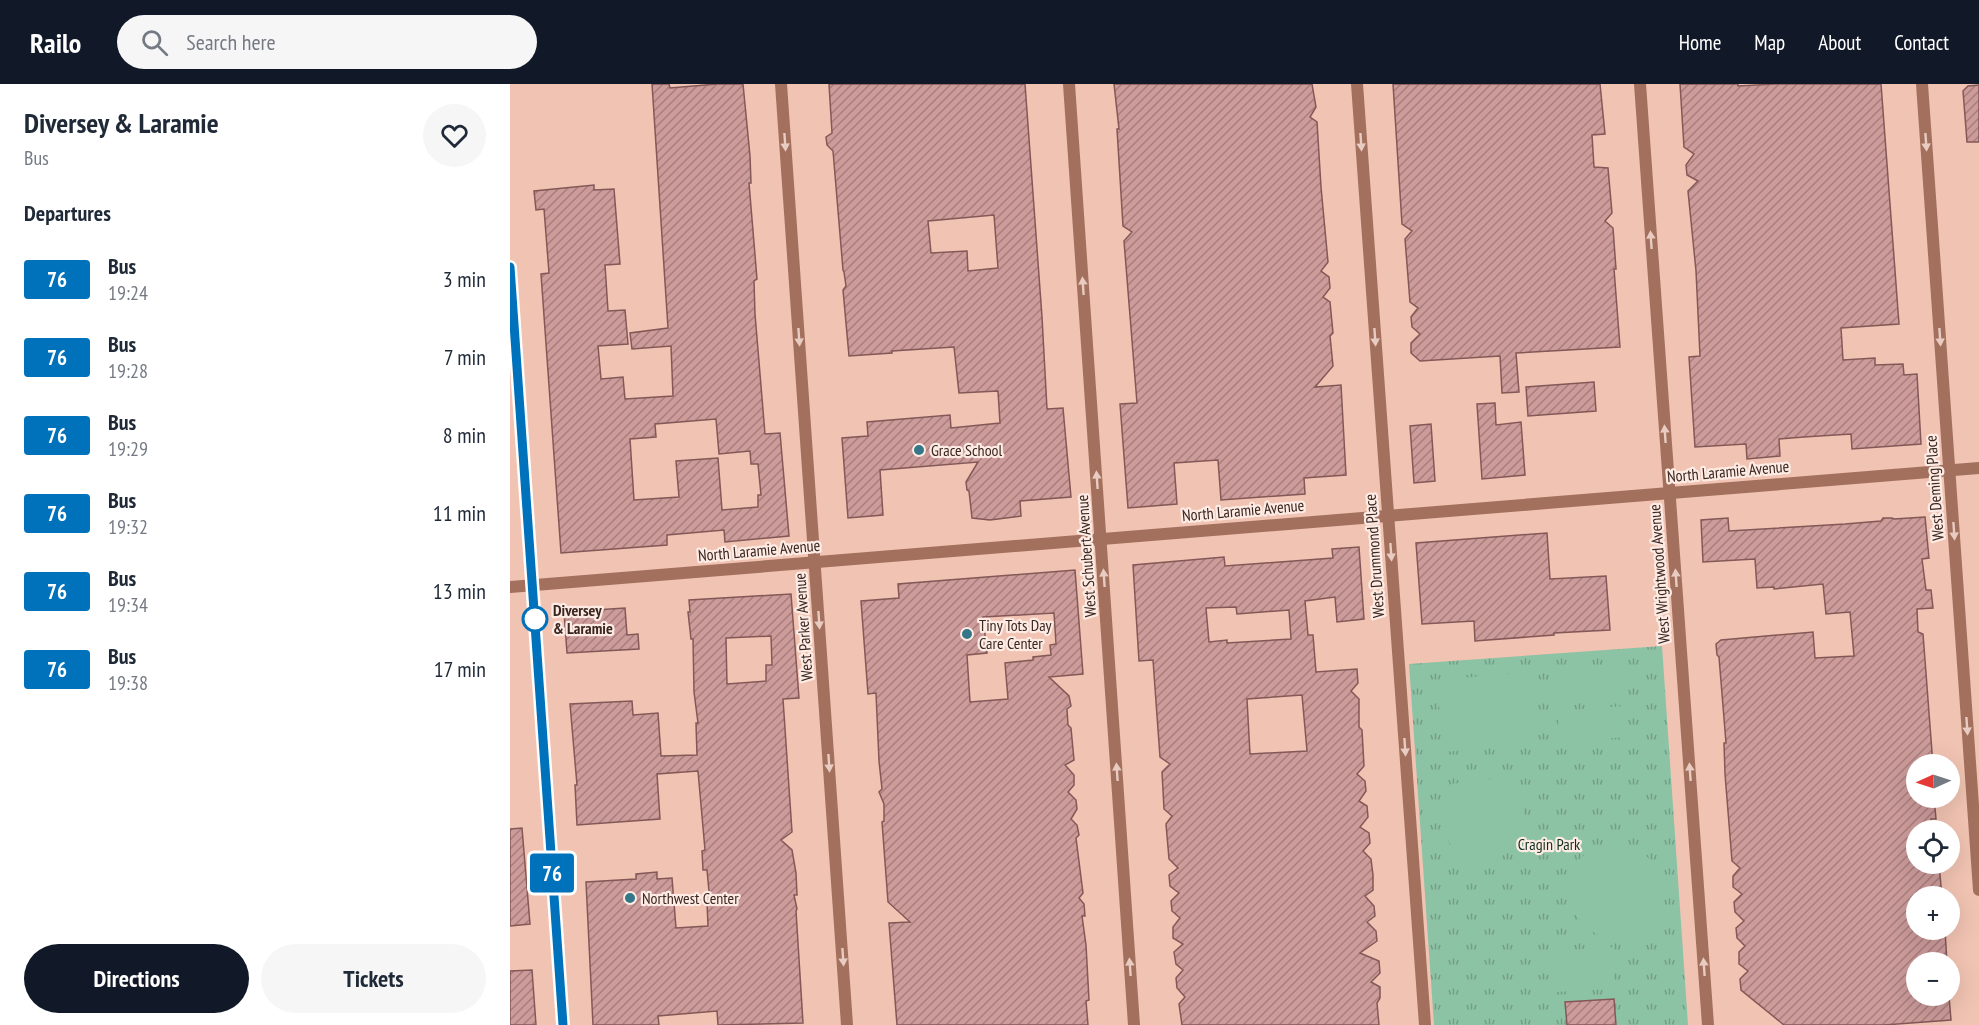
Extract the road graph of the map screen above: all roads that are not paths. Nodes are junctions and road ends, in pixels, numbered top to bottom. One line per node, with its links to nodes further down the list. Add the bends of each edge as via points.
1 (781, 84): 12 (street, West Parker Avenue, one-way to 12)
2 (1069, 84): 11 (street, West Schubert Avenue, one-way to 2)
3 (1357, 84): 10 (street, West Drummond Place, one-way to 10)
4 (1640, 84): 9 (street, West Wrightwood Avenue, one-way to 4)
5 (1922, 84): 8 (street, West Deming Place, one-way to 8)
6 (510, 267): 13 (main road)
7 (1979, 468): 8 (street, North Laramie Avenue)
8 (1949, 470): 9 (street, North Laramie Avenue); 15 (street, West Deming Place, one-way to 15)
9 (1670, 493): 10 (street, North Laramie Avenue); 20 (street, West Wrightwood Avenue, one-way to 9)
10 (1388, 515): 11 (street, North Laramie Avenue); 19 (street, West Drummond Place, one-way to 19)
11 (1101, 538): 12 (street, North Laramie Avenue); 18 (street, West Schubert Avenue, one-way to 11)
12 (815, 562): 13 (street, North Laramie Avenue); 17 (street, West Parker Avenue, one-way to 17)
13 (532, 586): 14 (street, North Laramie Avenue); 16 (main road)
14 (510, 587)
15 (1979, 890)
16 (563, 1025)
17 (847, 1025)
18 (1134, 1025)
19 (1425, 1025)
20 (1708, 1025)

